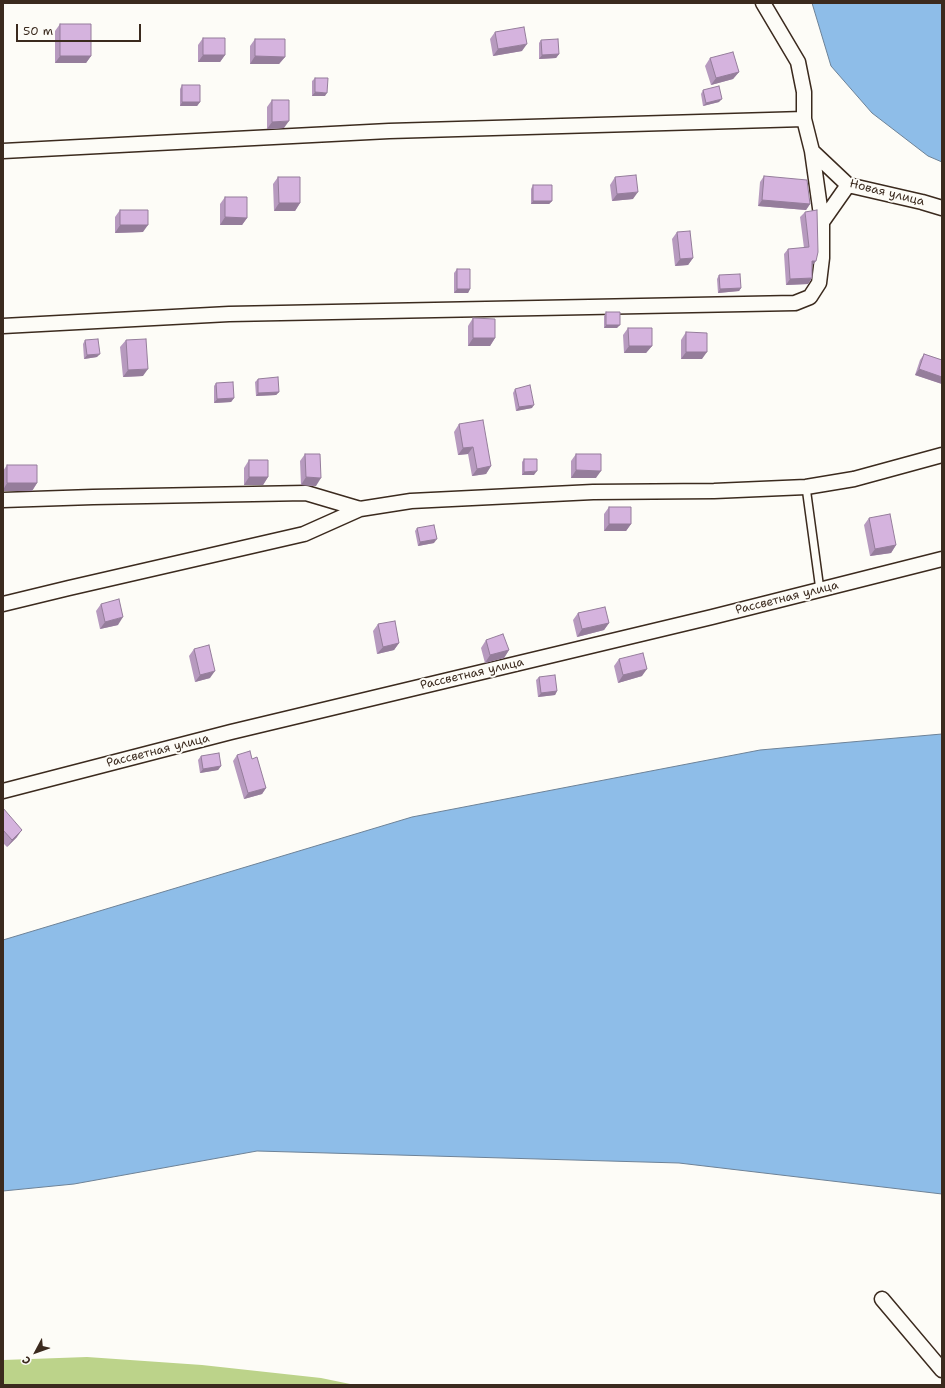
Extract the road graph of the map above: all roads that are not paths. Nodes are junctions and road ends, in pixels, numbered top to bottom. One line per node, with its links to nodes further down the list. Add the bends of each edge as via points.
1 (762, 3): 2 (street, via 798,62 804,92)
2 (804, 119): 3 (street, via 389,131); 4 (street)
3 (3, 150)
4 (812, 151): 5 (street, Новая улица); 7 (street)
5 (848, 185): 6 (street, Новая улица); 7 (street)
6 (942, 208)
7 (822, 222): 8 (street, via 819,283 810,297 795,303 229,314)
8 (3, 326)
9 (942, 455): 10 (street, via 854,478)
10 (806, 487): 12 (street, via 593,492 411,501); 14 (lane)
11 (3, 500): 12 (street, via 306,494)
12 (360, 509): 15 (street, via 304,534)
13 (942, 560): 14 (street, Рассветная улица)
14 (820, 590): 16 (street, Рассветная улица, via 231,732)
15 (3, 604)
16 (3, 791)
17 (882, 1299): 18 (street)
18 (942, 1370)

